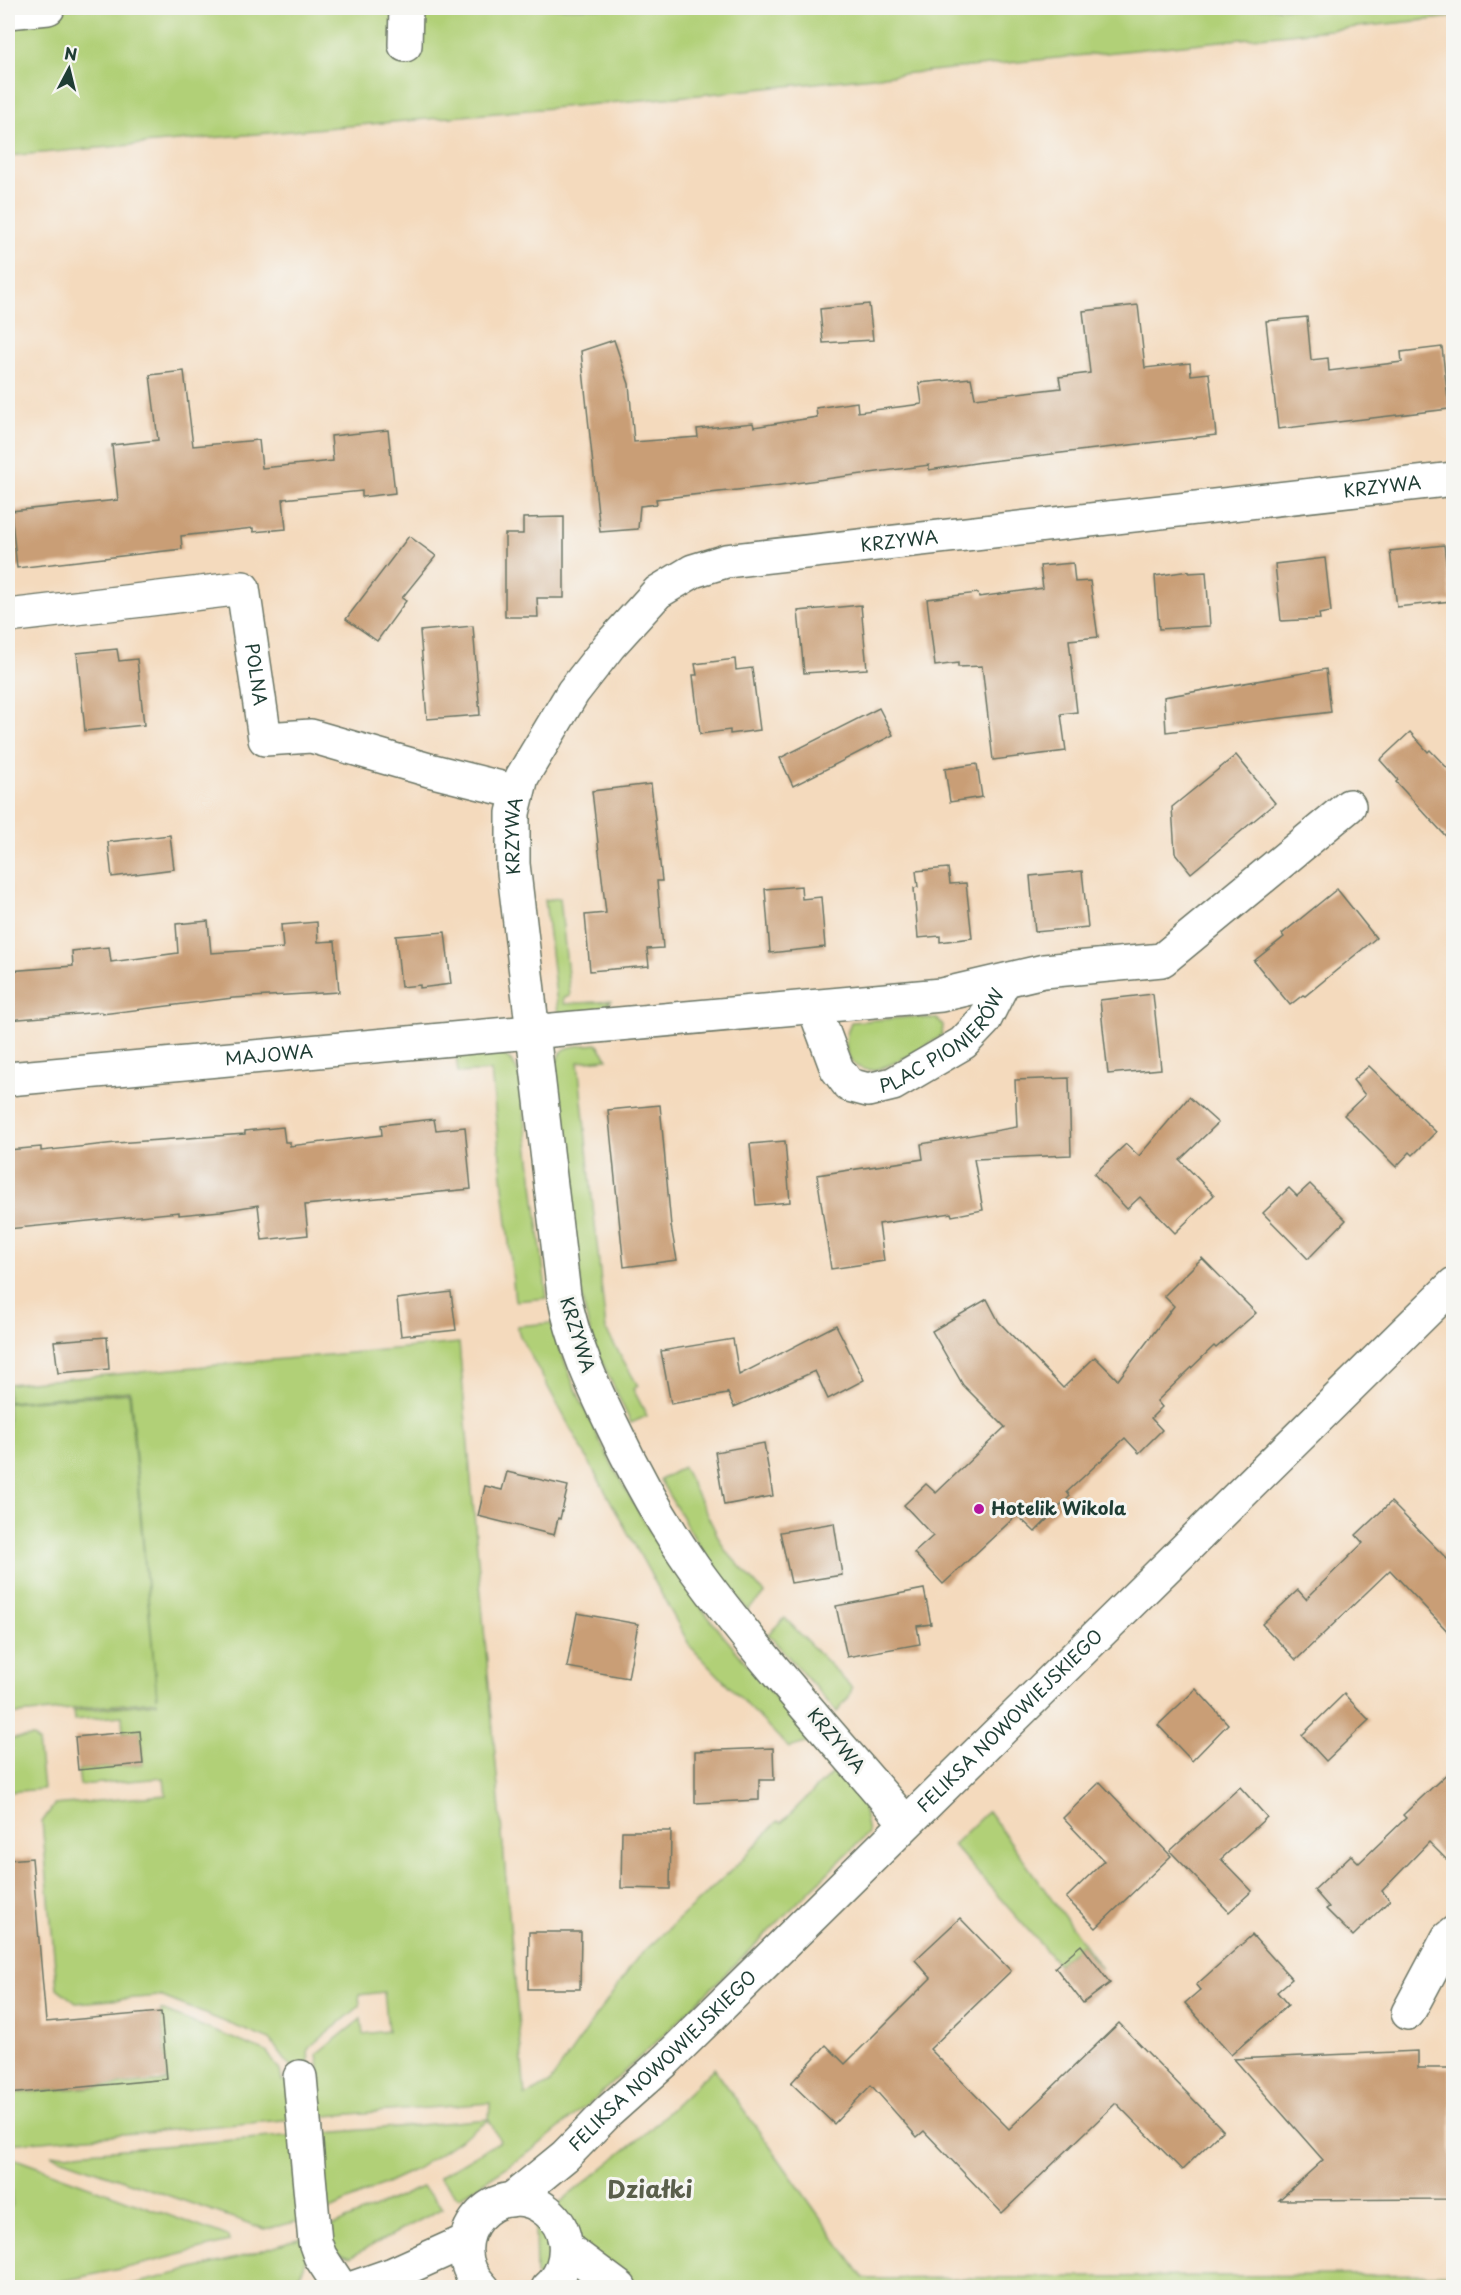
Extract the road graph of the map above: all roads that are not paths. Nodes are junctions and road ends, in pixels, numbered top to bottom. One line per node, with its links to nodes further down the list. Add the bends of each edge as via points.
1 (48, 8): 3 (street)
2 (406, 8): 4 (street)
3 (8, 12)
4 (405, 45)
5 (1454, 479): 7 (street, KRZYWA, via 825,549 708,566 658,592 609,646 544,737)
6 (8, 616): 7 (street, POLNA, via 243,588 265,739 311,736)
7 (517, 792): 11 (street, KRZYWA, via 513,864)
8 (1349, 806): 9 (street, PLAC PIONIERÓW, via 1162,960 1044,971)
9 (1004, 981): 10 (street, PLAC PIONIERÓW, via 941,994); 10 (street, PLAC PIONIERÓW, via 984,1021 963,1043 893,1084 868,1090 849,1085 837,1069)
10 (814, 1007): 11 (street, PLAC PIONIERÓW)
11 (533, 1033): 12 (street, MAJOWA); 14 (street, KRZYWA, via 564,1295 578,1350 595,1391 652,1503 693,1566)
12 (8, 1079)
13 (1454, 1284): 14 (street, FELIKSA NOWOWIEJSKIEGO)
14 (906, 1823): 18 (street, FELIKSA NOWOWIEJSKIEGO)
15 (1454, 1933): 16 (street)
16 (1408, 2013)
17 (300, 2077): 26 (street, via 315,2242)
18 (565, 2156): 19 (street, FELIKSA NOWOWIEJSKIEGO); 20 (street, FELIKSA NOWOWIEJSKIEGO)
19 (511, 2200): 20 (street, via 534,2204); 21 (street, FELIKSA NOWOWIEJSKIEGO, via 487,2208 470,2228)
20 (553, 2216): 22 (street)
21 (466, 2241): 23 (street); 24 (street, via 468,2266)
22 (566, 2248): 25 (street); 28 (street)
23 (393, 2274): 24 (street); 27 (street)
24 (478, 2282)
25 (560, 2287)
26 (341, 2288)
27 (353, 2288)
28 (620, 2288)

